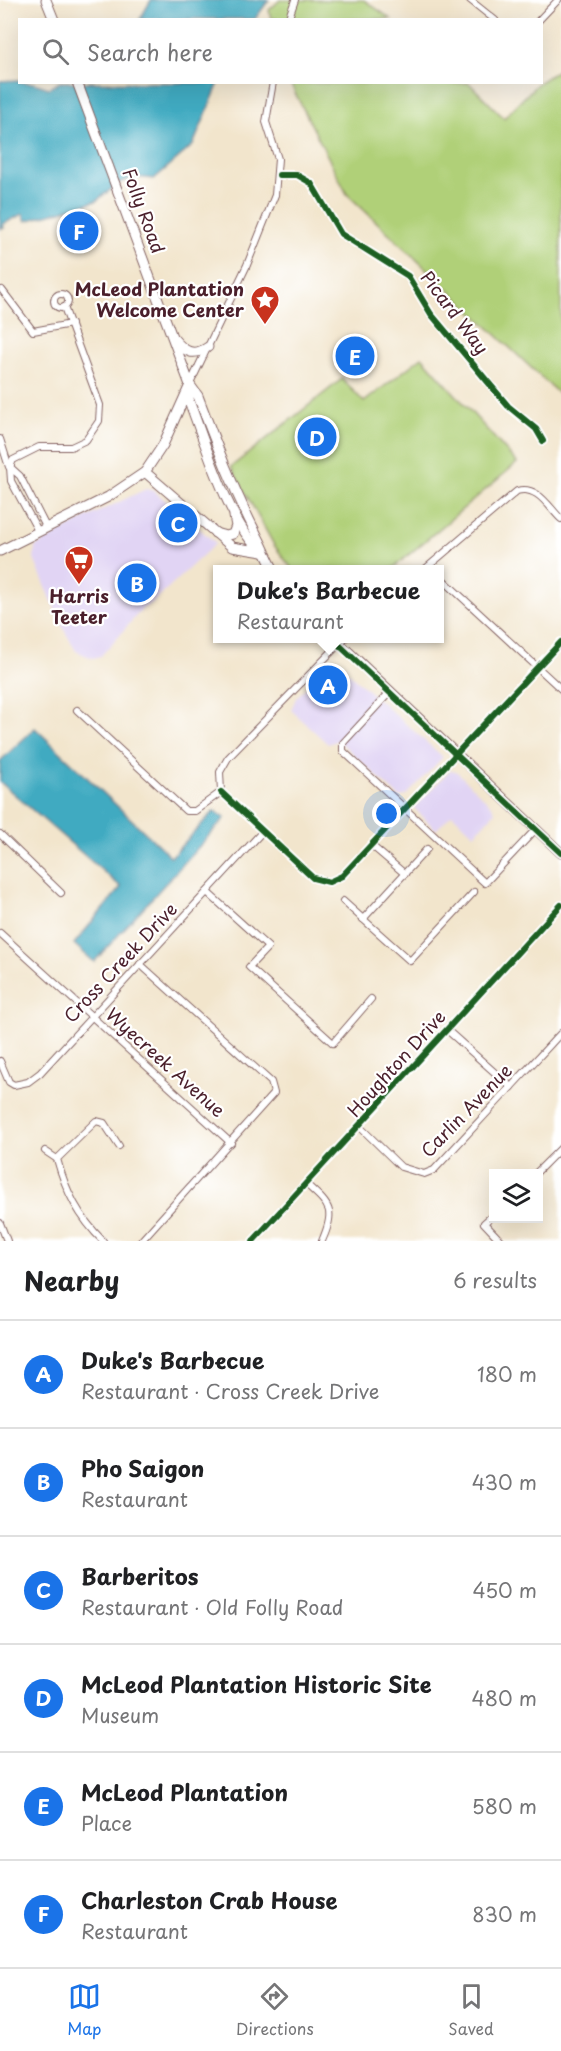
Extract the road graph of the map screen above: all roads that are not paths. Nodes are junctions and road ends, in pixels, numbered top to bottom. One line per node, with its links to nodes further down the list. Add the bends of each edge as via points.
1 (46, 0): 5 (main road)
2 (295, 0): 6 (street)
3 (470, 0): 7 (street)
4 (558, 0): 8 (street)
5 (53, 18)
6 (289, 18)
7 (492, 18)
8 (541, 18)
9 (78, 84): 15 (main road, Folly Road)
10 (273, 84): 11 (street, via 266,122)
11 (279, 175): 16 (street, via 251,255); 19 (street, Picard Way, via 297,175 311,183 341,234 408,276 431,314 508,406 536,429)
12 (1, 288): 14 (street, via 33,331)
13 (64, 307): 14 (street)
14 (70, 324): 21 (street, via 99,400 99,421 78,444 39,447 13,460)
15 (171, 335): 16 (main road, via 187,351 199,352); 17 (main road, Folly Road)
16 (208, 347): 17 (street)
17 (190, 385): 22 (main road, via 163,445); 23 (main road, Folly Road, via 189,401); 28 (main road, Folly Road)
18 (0, 440): 21 (street)
19 (543, 441)
20 (0, 461): 21 (street)
21 (10, 467): 25 (street, via 20,476)
22 (145, 472): 25 (main road, via 108,497); 26 (main road)
23 (230, 505): 26 (main road, via 235,530 226,536); 28 (main road, Folly Road, via 252,544)
24 (561, 519): 30 (street, via 534,491 517,491)
25 (42, 529): 27 (main road)
26 (215, 533): 28 (main road, via 232,548)
27 (0, 551)
28 (263, 552): 29 (main road, Folly Road)
29 (271, 565)
30 (431, 565)
31 (444, 581): 35 (street)
32 (561, 642): 35 (street)
33 (336, 643): 40 (street, via 228,758 220,772)
34 (342, 643): 37 (main road)
35 (537, 667): 36 (street); 39 (street)
36 (561, 689)
37 (390, 692): 39 (main road); 41 (street, via 342,748)
38 (77, 710): 40 (street, via 186,811 195,811)
39 (456, 755): 41 (street); 42 (main road)
40 (221, 792): 43 (street)
41 (406, 809): 42 (street, via 485,883); 46 (street)
42 (536, 829): 48 (main road)
43 (262, 832): 46 (street, via 321,882 342,876); 50 (street, Cross Creek Drive)
44 (0, 834): 52 (street)
45 (561, 839): 48 (street)
46 (371, 845): 49 (street)
47 (427, 849): 49 (street)
48 (557, 850)
49 (405, 874): 55 (street)
50 (207, 892): 57 (street, Cross Creek Drive); 58 (street, via 268,947 249,967 333,1043)
51 (474, 892): 55 (street, via 410,961)
52 (61, 893)
53 (343, 901): 55 (street)
54 (561, 905): 60 (street, Houghton Drive)
55 (363, 919)
56 (0, 933): 59 (street, Wyecreek Avenue)
57 (140, 964): 59 (street, Cross Creek Drive); 65 (street, via 271,1082 273,1095)
58 (371, 999)
59 (92, 1017): 62 (street, Cross Creek Drive, via 28,1082 9,1082); 65 (street, Wyecreek Avenue)
60 (447, 1030): 63 (street); 64 (street, Houghton Drive)
61 (561, 1033): 63 (street, Carlin Avenue)
62 (0, 1061)
63 (511, 1087): 64 (street, Carlin Avenue, via 434,1170 424,1174 401,1167)
64 (360, 1127): 71 (street, Houghton Drive)
65 (231, 1143): 76 (street)
66 (119, 1146): 69 (street, via 104,1123 96,1121)
67 (561, 1148): 70 (street)
68 (45, 1151): 69 (street)
69 (57, 1159): 75 (street, via 74,1205)
70 (539, 1169)
71 (306, 1184): 77 (street, Houghton Drive); 78 (street, via 329,1205 331,1221)
72 (489, 1218): 79 (street, via 484,1223)
73 (0, 1223): 74 (street)
74 (7, 1241)
75 (103, 1241)
76 (141, 1241)
77 (253, 1241)
78 (322, 1241)
79 (501, 1241)

